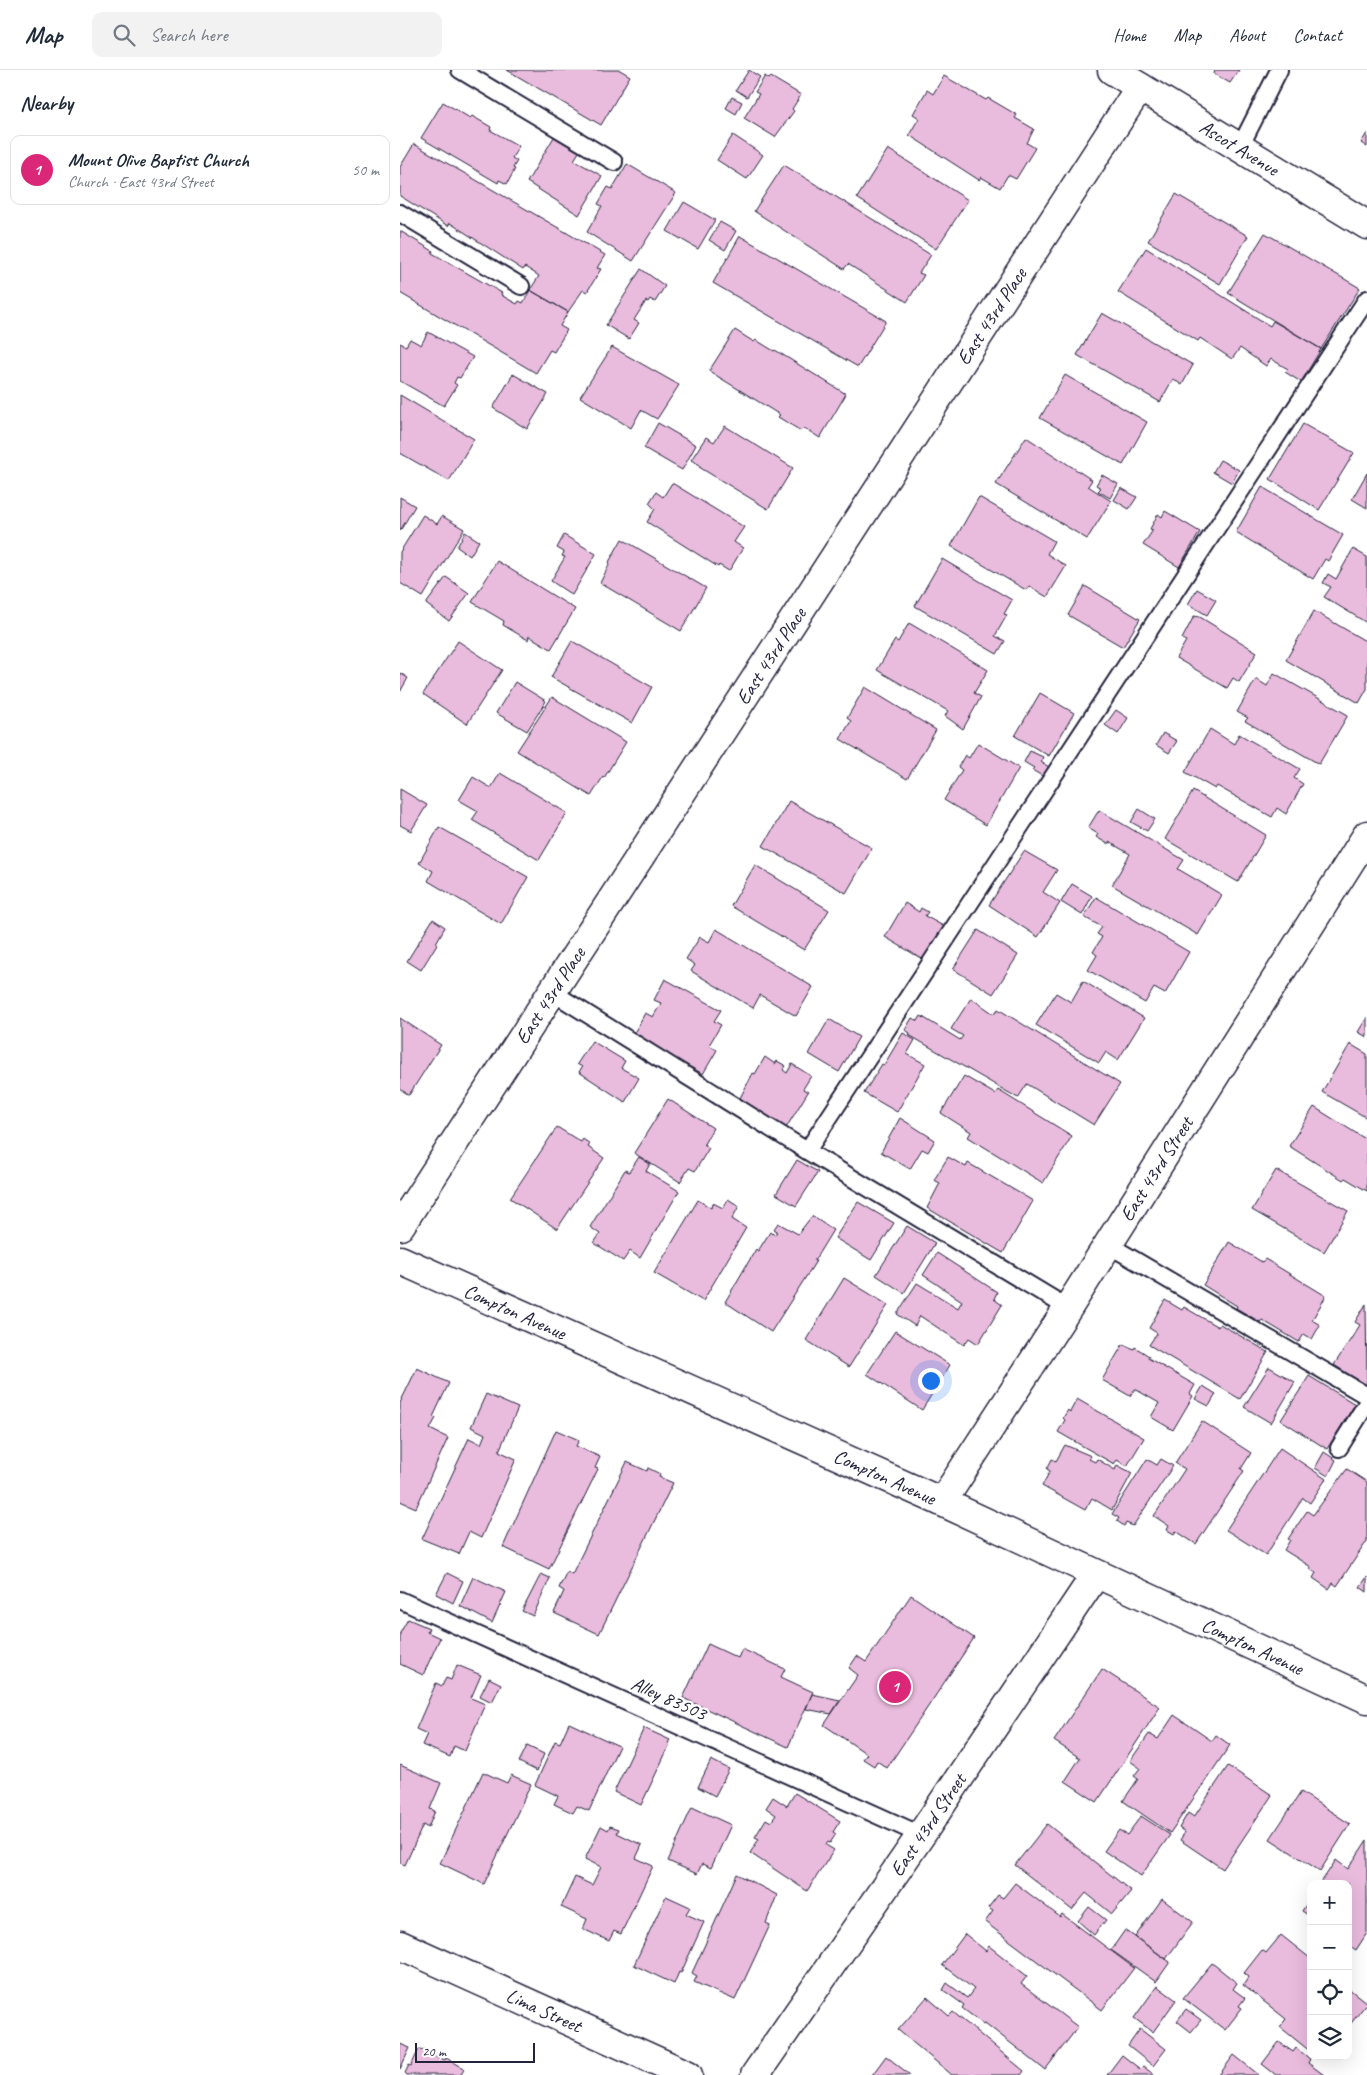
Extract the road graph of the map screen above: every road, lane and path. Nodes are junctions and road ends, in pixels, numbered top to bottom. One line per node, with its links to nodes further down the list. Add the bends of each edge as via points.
1 (460, 70): 6 (lane)
2 (1112, 70): 4 (street, Ascot Avenue)
3 (1279, 70): 5 (lane)
4 (1140, 87): 5 (street, Ascot Avenue); 12 (street, East 43rd Place)
5 (1240, 147): 8 (street, Ascot Avenue)
6 (614, 162)
7 (400, 213): 9 (lane)
8 (1367, 225)
9 (521, 286)
10 (1367, 299): 13 (lane)
11 (1367, 835): 15 (street, East 43rd Street)
12 (552, 992): 13 (lane); 14 (street, East 43rd Place)
13 (807, 1151): 17 (lane)
14 (400, 1226)
15 (1107, 1244): 17 (street, East 43rd Street); 18 (lane)
16 (400, 1260): 21 (street, Compton Avenue)
17 (1068, 1308): 21 (street, East 43rd Street)
18 (1367, 1396)
19 (1367, 1403): 20 (lane)
20 (1339, 1448)
21 (942, 1502): 22 (street, Compton Avenue)
22 (1096, 1574): 24 (street, Compton Avenue); 25 (street, East 43rd Street)
23 (400, 1600): 25 (lane, Alley 83503)
24 (1367, 1699)
25 (921, 1835): 28 (street, East 43rd Street)
26 (400, 1945): 27 (street, Lima Street)
27 (688, 2075)
28 (755, 2075)

